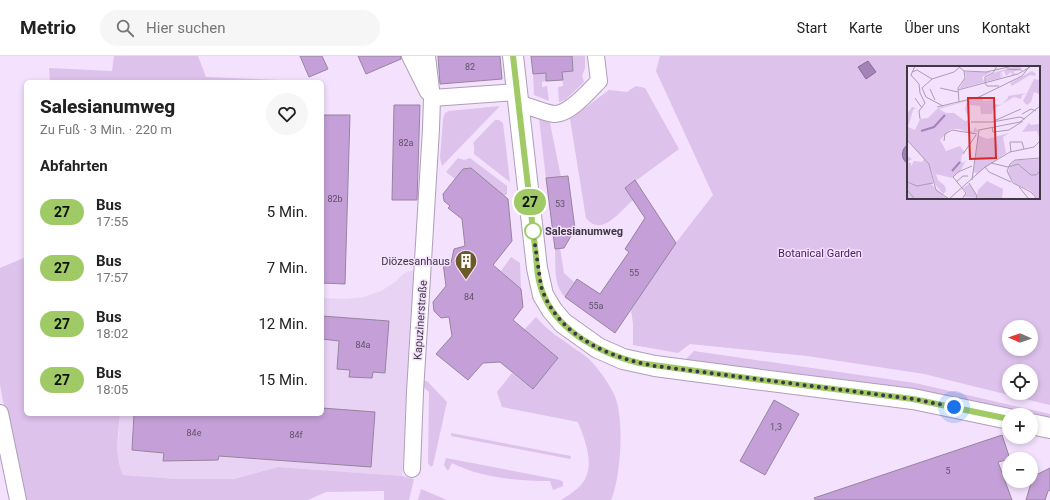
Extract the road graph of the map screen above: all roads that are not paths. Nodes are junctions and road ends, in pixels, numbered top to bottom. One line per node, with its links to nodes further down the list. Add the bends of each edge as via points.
1 (410, 56): 6 (street)
2 (427, 56): 6 (street, Kapuzinerstraße)
3 (513, 56): 5 (street)
4 (596, 56): 5 (street, via 599,81 564,112 550,113)
5 (518, 97): 6 (street); 8 (street, via 541,286 548,304 557,317 589,343 622,359 639,363 913,399)
6 (432, 98): 11 (street, Kapuzinerstraße)
7 (0, 413): 12 (street)
8 (1002, 418)
9 (1038, 425): 10 (street)
10 (1050, 428)
11 (412, 469)
12 (18, 500)

